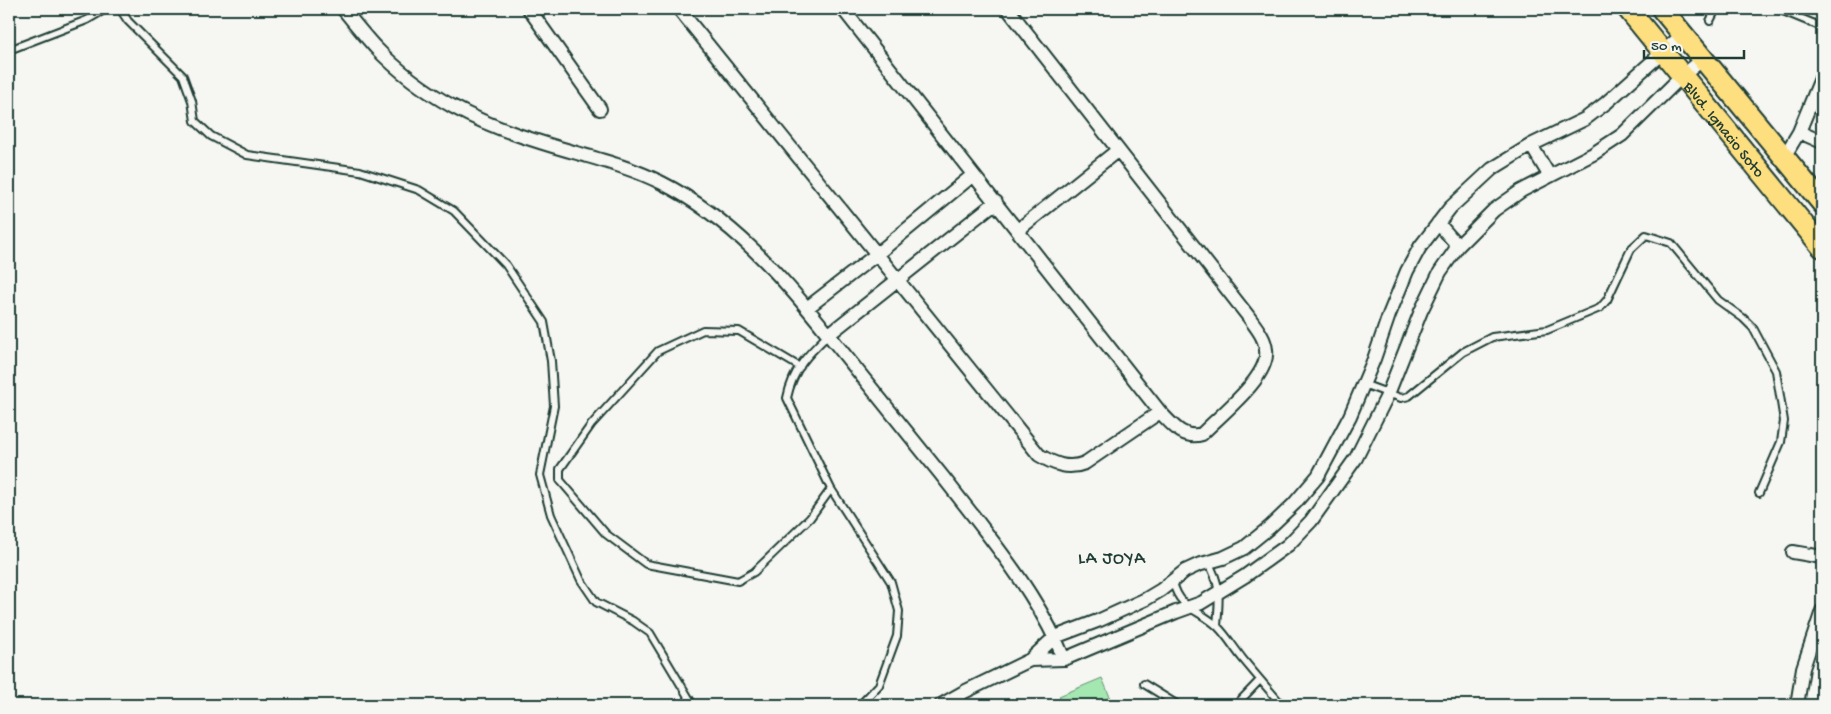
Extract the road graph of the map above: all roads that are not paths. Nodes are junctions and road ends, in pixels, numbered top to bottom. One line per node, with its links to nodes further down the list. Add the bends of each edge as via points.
1 (106, 9): 15 (lane, via 87,20)
2 (120, 9): 57 (lane, via 183,76 196,122 211,136 246,155 360,171 419,190 454,212 506,265 544,322 554,406 540,475 551,515 581,580 596,602 650,633)
3 (343, 9): 36 (street, via 376,48 409,78 454,108 498,128 633,170 702,207 773,268)
4 (529, 9): 20 (street)
5 (679, 9): 34 (street)
6 (843, 9): 26 (street)
7 (1008, 9): 24 (street)
8 (1628, 9): 16 (main road, Blvd. Ignacio Soto)
9 (1662, 9): 14 (main road, Blvd. Ignacio Soto)
10 (1716, 9): 12 (lane)
11 (1778, 9): 13 (lane)
12 (1710, 21)
13 (1822, 27)
14 (1682, 34): 16 (street); 17 (main road, Blvd. Ignacio Soto)
15 (9, 50)
16 (1663, 51): 18 (main road, Blvd. Ignacio Soto); 23 (street, via 1585,119)
17 (1702, 60): 18 (street); 25 (main road, Blvd. Ignacio Soto)
18 (1682, 76): 27 (street, via 1622,135); 33 (main road, Blvd. Ignacio Soto)
19 (1822, 76): 21 (street)
20 (600, 109)
21 (1799, 132): 22 (street); 25 (street)
22 (1822, 142)
23 (1531, 145): 27 (street); 30 (street, via 1492,169)
24 (1118, 150): 31 (street); 41 (street, via 1248,316 1264,340 1266,349 1266,358 1255,381 1202,434 1186,435)
25 (1784, 157): 29 (main road, Blvd. Ignacio Soto)
26 (973, 175): 28 (street); 34 (street)
27 (1549, 175): 32 (street, via 1494,210)
28 (996, 202): 31 (street); 35 (street)
29 (1822, 203)
30 (1438, 223): 32 (street); 39 (street, via 1407,271)
31 (1018, 230): 41 (street)
32 (1458, 246): 40 (street, via 1440,272 1421,312)
33 (1822, 247)
34 (877, 254): 35 (street); 36 (street)
35 (898, 279): 37 (street); 41 (street, via 1039,455 1050,462 1076,467 1085,463)
36 (807, 308): 37 (street)
37 (828, 335): 38 (lane); 52 (street, via 1015,571)
38 (800, 367): 42 (lane, via 790,383 787,398); 42 (lane, via 739,331 702,330 658,351 591,426 560,469 560,480 606,534 646,564 738,581 754,572 810,518)
39 (1363, 384): 40 (lane); 46 (street, via 1318,476 1294,504 1244,548)
40 (1388, 394): 43 (lane, via 1401,398 1409,396 1463,352 1492,337 1547,330 1600,308 1631,249 1646,234 1671,243 1718,300 1753,328 1776,371 1784,421 1781,442); 48 (street, via 1356,458 1311,521 1288,545)
41 (1160, 412)
42 (831, 489): 58 (lane, via 891,582 899,611 897,636 879,685)
43 (1759, 493)
44 (1793, 552): 45 (street)
45 (1822, 557)
46 (1208, 562): 47 (street, via 1184,572); 48 (lane)
47 (1173, 582): 49 (lane, via 1178,596); 52 (street, via 1146,599)
48 (1220, 593): 49 (street); 51 (lane)
49 (1190, 609): 51 (lane); 53 (street)
50 (1822, 611): 63 (street, via 1803,668)
51 (1217, 626): 55 (lane)
52 (1055, 637): 53 (street); 54 (street)
53 (1064, 659): 54 (street)
54 (1030, 660): 59 (street)
55 (1260, 680): 61 (lane); 62 (lane)
56 (1144, 684): 60 (lane)
57 (693, 705)
58 (860, 705)
59 (941, 705)
60 (1178, 705)
61 (1236, 705)
62 (1282, 705)
63 (1797, 705)

